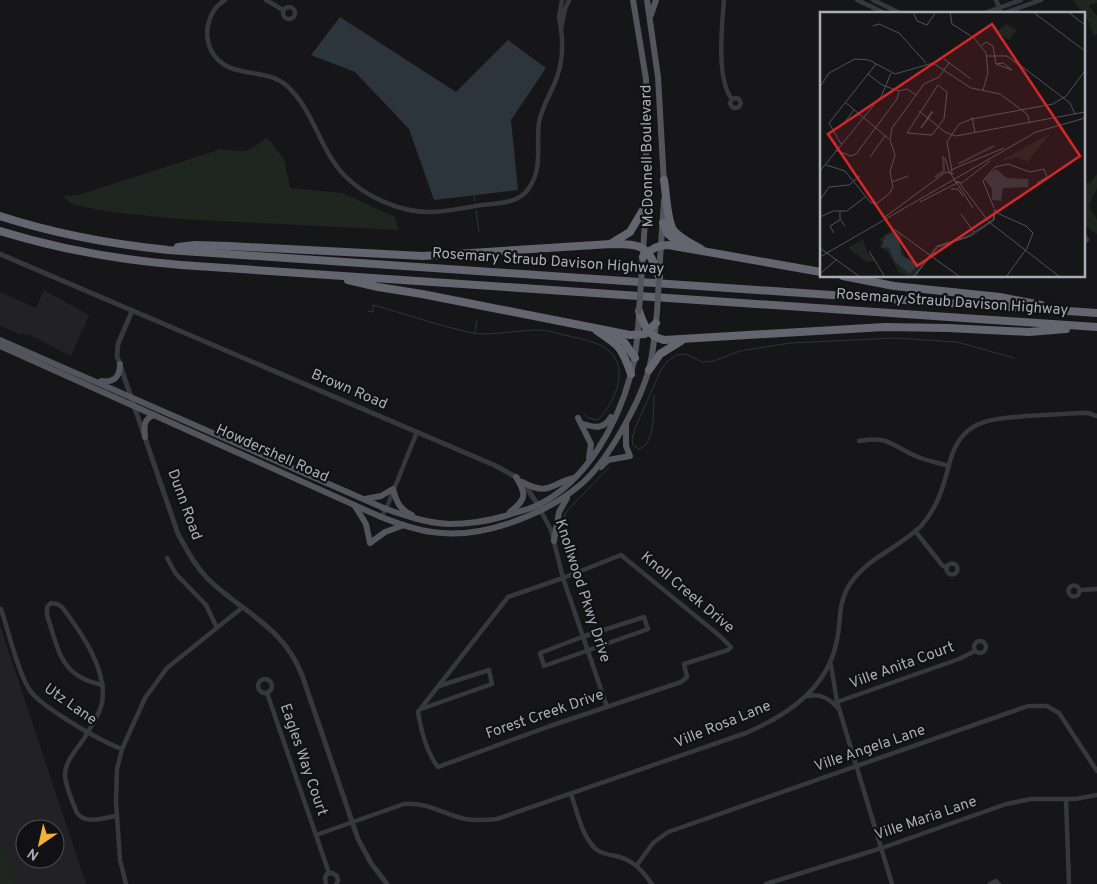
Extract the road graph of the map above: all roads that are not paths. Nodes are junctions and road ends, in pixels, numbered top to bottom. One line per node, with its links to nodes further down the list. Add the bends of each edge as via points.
1 (225, 0): 22 (street, via 210,18 207,30 212,52 229,68 284,83 296,94 330,158 361,189 391,204 428,212 509,202 522,197 529,189 538,168 537,138 542,107 553,88 564,52)
2 (266, 0): 15 (street)
3 (562, 0): 22 (street, via 559,16)
4 (569, 0): 22 (street)
5 (633, 0): 25 (main road, McDonnell Boulevard, via 646,80)
6 (647, 0): 21 (main road, McDonnell Boulevard)
7 (656, 0): 21 (main road)
8 (724, 0): 23 (street, via 722,61)
9 (857, 0): 16 (street)
10 (873, 0): 17 (street)
11 (996, 0): 14 (street)
12 (1021, 0): 14 (street)
13 (1040, 0): 20 (street)
14 (999, 8): 18 (street); 19 (street)
15 (284, 10)
16 (883, 12)
17 (898, 12)
18 (988, 12)
19 (1000, 12)
20 (1007, 12)
21 (650, 21): 24 (main road, McDonnell Boulevard, via 658,77)
22 (562, 28)
23 (732, 99)
24 (664, 180): 27 (main road, McDonnell Boulevard); 35 (highway, via 672,227)
25 (646, 205): 31 (highway, via 630,232); 36 (main road, McDonnell Boulevard)
26 (0, 216): 34 (highway, Rosemary Straub Davison Highway, via 86,238)
27 (663, 223): 32 (main road, McDonnell Boulevard); 33 (highway, via 668,234)
28 (0, 231): 40 (highway, Rosemary Straub Davison Highway, via 74,250 128,259)
29 (1084, 235): 30 (street)
30 (1087, 240)
31 (611, 244): 34 (highway, via 433,256 195,244); 36 (highway, via 630,244)
32 (661, 245): 33 (highway); 36 (highway); 38 (main road, McDonnell Boulevard)
33 (683, 248): 35 (highway)
34 (165, 250): 44 (highway, Rosemary Straub Davison Highway)
35 (705, 252): 39 (highway)
36 (645, 253): 38 (highway, via 652,256); 43 (main road, McDonnell Boulevard, bridge)
37 (0, 254): 42 (street)
38 (658, 271): 46 (main road, McDonnell Boulevard, bridge)
39 (820, 272)
40 (326, 275): 47 (highway, Rosemary Straub Davison Highway); 48 (highway)
41 (854, 278): 44 (highway, via 920,290 1000,298)
42 (132, 311): 56 (street, Dunn Road, via 118,344); 68 (street, Brown Road)
43 (639, 311): 50 (highway); 51 (main road, McDonnell Boulevard)
44 (1073, 312): 45 (highway, Rosemary Straub Davison Highway)
45 (1097, 313)
46 (656, 323): 50 (highway)
47 (1095, 327): 53 (highway, via 1029,332 884,327)
48 (594, 328): 49 (highway); 58 (highway, via 623,351)
49 (610, 332): 51 (highway); 55 (highway, via 624,342)
50 (652, 334): 51 (highway); 53 (highway, via 664,340); 57 (main road)
51 (637, 336): 55 (main road, McDonnell Boulevard)
52 (0, 340): 59 (main road, Howdershell Road)
53 (683, 340): 57 (highway, via 666,349)
54 (0, 346): 62 (main road, Howdershell Road)
55 (634, 358): 58 (main road, McDonnell Boulevard)
56 (120, 364): 59 (main road, via 120,371 113,380); 61 (street, Dunn Road)
57 (649, 370): 66 (main road)
58 (631, 374): 60 (main road, McDonnell Boulevard)
59 (93, 379): 61 (main road, Howdershell Road)
60 (625, 392): 67 (main road, via 607,423 594,427); 71 (main road, McDonnell Boulevard, via 611,426)
61 (131, 396): 62 (street, Dunn Road); 79 (main road, Howdershell Road)
62 (135, 406): 63 (main road, Howdershell Road); 69 (street, Dunn Road)
63 (154, 415): 69 (main road, via 144,424); 80 (main road, Howdershell Road)
64 (1097, 416): 72 (street, Ville Rosa Lane, via 1080,413 986,420 961,438)
65 (578, 418): 71 (main road, via 590,444)
66 (627, 418): 73 (main road); 73 (main road, via 625,440 630,456 608,460)
67 (583, 424)
68 (417, 432): 74 (street, Brown Road); 77 (street)
69 (145, 437): 94 (street, Dunn Road, via 177,529 192,558 208,578)
70 (859, 441): 72 (street, via 875,439 889,442 920,458)
71 (586, 465): 75 (main road, McDonnell Boulevard)
72 (949, 466): 87 (street, Ville Rosa Lane, via 937,502)
73 (594, 471): 78 (main road)
74 (516, 477): 76 (street, Brown Road); 83 (main road, via 524,498)
75 (575, 478): 76 (main road, via 549,488 535,488); 81 (main road, McDonnell Boulevard)
76 (522, 482): 81 (street, Brown Road)
77 (393, 489): 79 (main road, via 377,497); 82 (street); 85 (main road, via 401,508)
78 (572, 492): 81 (main road); 88 (main road, via 559,512)
79 (361, 498): 82 (main road, Howdershell Road)
80 (355, 505): 84 (main road, Howdershell Road); 86 (main road, via 366,524 370,543 385,532)
81 (540, 508): 83 (main road, Howdershell Road); 86 (main road, Howdershell Road, via 500,526 468,533 432,532); 88 (street, Knollwood Pkwy Drive)
82 (386, 509): 84 (street); 85 (main road, Howdershell Road)
83 (504, 516): 85 (main road, Howdershell Road, via 449,524)
84 (381, 517): 86 (main road, Howdershell Road)
85 (421, 520)
86 (404, 525)
87 (915, 531): 90 (street); 101 (street, Ville Rosa Lane, via 853,579 842,600)
88 (554, 541): 91 (street, Knollwood Pkwy Drive)
89 (167, 558): 96 (street, via 176,574 206,605)
90 (947, 568)
91 (563, 578): 97 (street, Knollwood Pkwy Drive); 98 (street, Knoll Creek Drive, via 621,555); 103 (street, Knoll Creek Drive, via 508,597)
92 (1097, 589): 93 (street)
93 (1080, 590)
94 (243, 607): 96 (street); 118 (street, Dunn Road, via 268,625 298,664)
95 (1, 609): 110 (street, Utz Lane, via 30,690 41,702)
96 (218, 628): 111 (street, via 167,668 145,698)
97 (582, 637): 100 (street, Knollwood Pkwy Drive); 100 (street, via 540,653 542,661 544,666); 100 (street, via 644,617 648,629)
98 (731, 647): 107 (street, Forest Creek Drive, via 684,664 687,677 680,682)
99 (975, 651): 106 (street, Ville Anita Court)
100 (588, 652): 107 (street, Knollwood Pkwy Drive)
101 (831, 665): 105 (street, Ville Rosa Lane); 106 (street)
102 (103, 685): 102 (street, via 84,636 62,607 51,603 47,607 47,615 64,662 83,680); 110 (street, via 100,710)
103 (438, 686): 108 (street); 108 (street, via 488,670 492,684)
104 (267, 693): 119 (street, Eagles Way Court)
105 (806, 696): 109 (street, via 823,696); 114 (street, Ville Rosa Lane, via 783,715 746,733)
106 (837, 702): 109 (street)
107 (608, 707): 108 (street, Forest Creek Drive, via 438,767 420,721)
108 (420, 709)
109 (839, 709): 112 (street)
110 (88, 733): 111 (street, Utz Lane); 117 (street, via 65,769 64,776 74,807 80,818 86,820)
111 (122, 749): 117 (street, via 116,785)
112 (857, 767): 113 (street, Ville Angela Lane, via 1028,706 1047,706 1059,713); 120 (street); 121 (street, Ville Angela Lane, via 668,832 653,843)
113 (1097, 771)
114 (571, 794): 118 (street, Ville Rosa Lane, via 497,819 466,819 417,803 404,804); 121 (street, via 593,846)
115 (1097, 795): 116 (street, Ville Maria Lane)
116 (1066, 799): 120 (street, Ville Maria Lane, via 1006,804); 132 (street)
117 (116, 816): 123 (street)
118 (353, 823): 119 (street, Eagles Way Court); 126 (street, Dunn Road, via 363,850)
119 (316, 835): 122 (street, Eagles Way Court)
120 (882, 848): 128 (street, Ville Maria Lane); 129 (street)
121 (636, 865): 127 (street)
122 (330, 873): 124 (street, via 325,877); 125 (street, Eagles Way Court, via 337,876)
123 (126, 884)
124 (326, 884)
125 (336, 884)
126 (387, 884)
127 (652, 884)
128 (766, 884)
129 (892, 884)
130 (990, 884): 131 (street, via 996,881)
131 (1000, 884)
132 (1068, 884)

